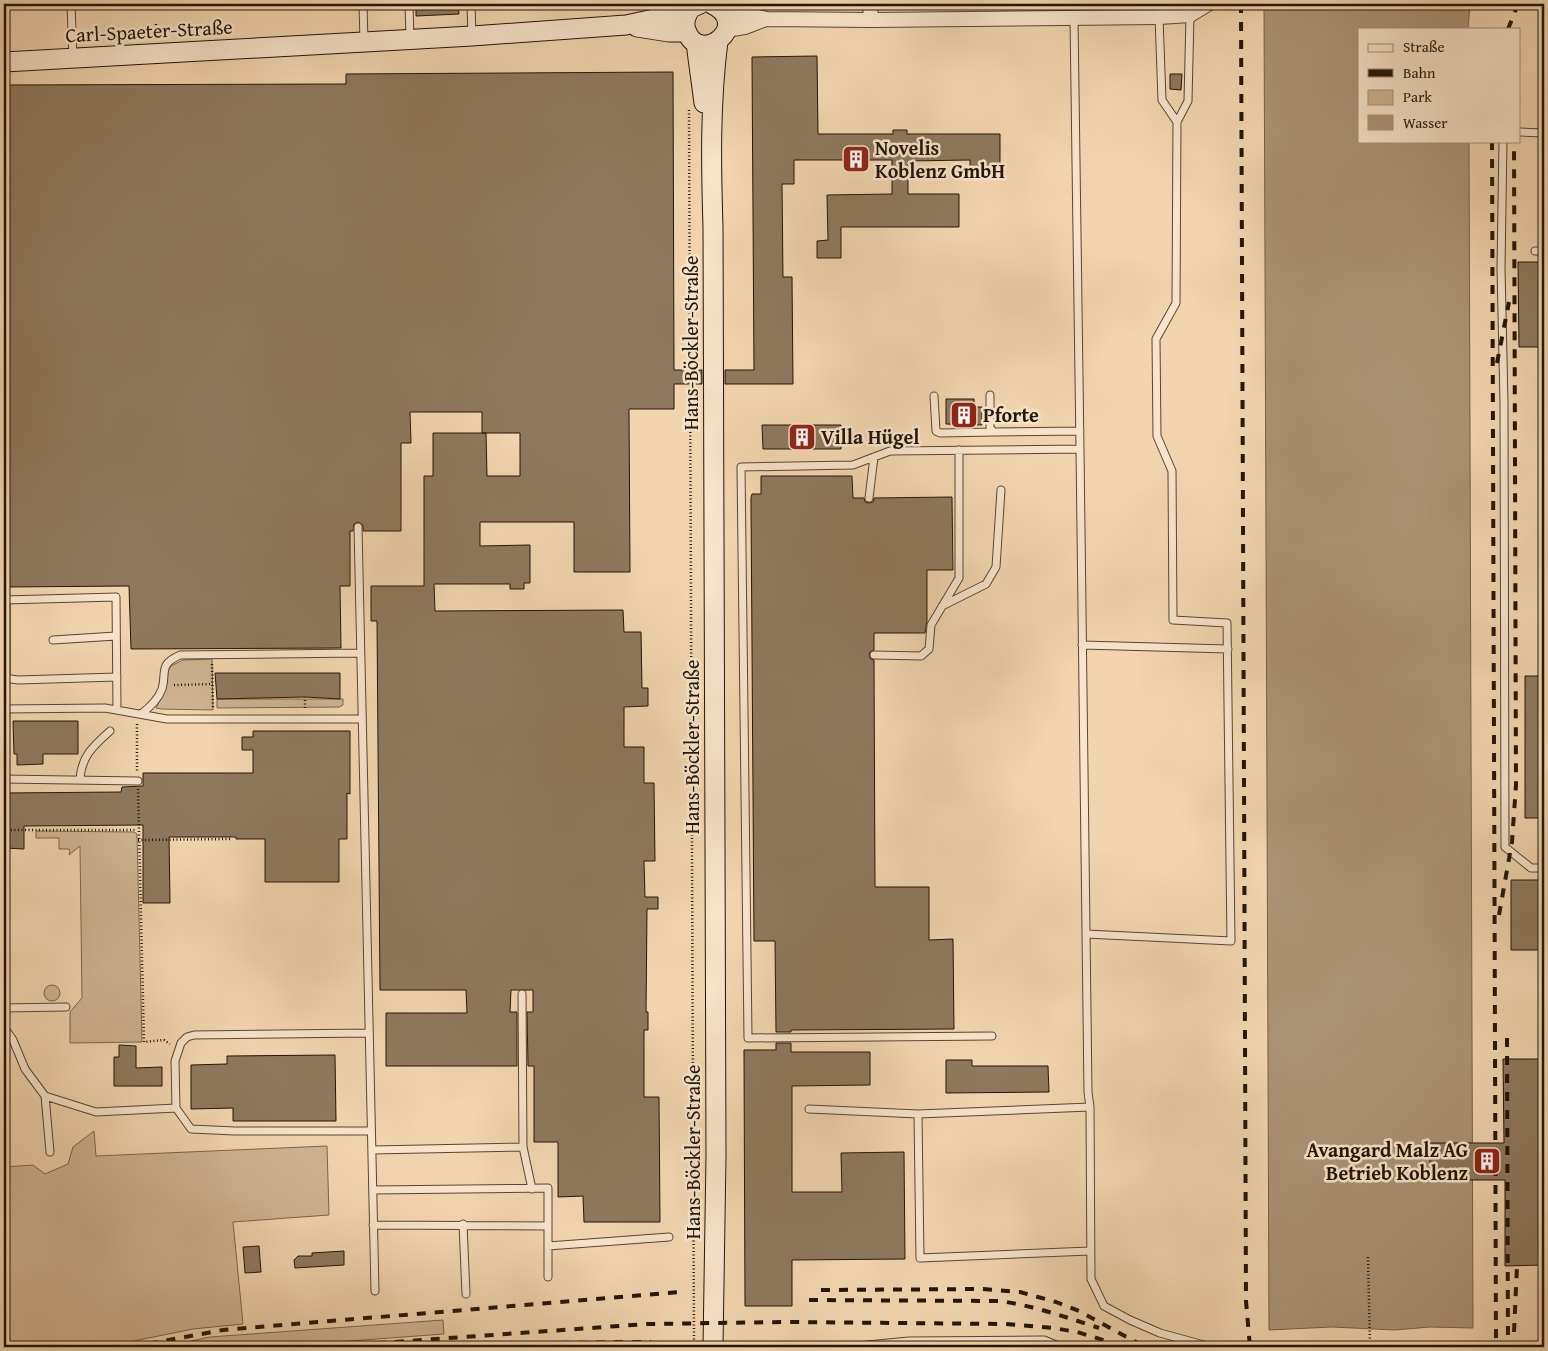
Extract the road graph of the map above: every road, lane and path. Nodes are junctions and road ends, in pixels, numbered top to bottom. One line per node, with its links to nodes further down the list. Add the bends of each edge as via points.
1 (72, 4): 20 (lane)
2 (364, 4): 19 (lane)
3 (410, 4): 18 (lane)
4 (471, 4): 15 (lane)
5 (870, 4): 12 (street)
6 (1208, 4): 9 (street)
7 (696, 6): 14 (main road, Carl-Spaeter-Straße); 16 (main road, Carl-Spaeter-Straße, via 685,19)
8 (718, 16): 12 (street, Carl-Spaeter-Straße, via 745,28 767,19); 16 (main road, Carl-Spaeter-Straße, via 711,45 704,45); 27 (main road, Hans-Böckler-Straße)
9 (1190, 16): 10 (street, Carl-Spaeter-Straße); 23 (lane, via 1188,101)
10 (1159, 17): 11 (street, Carl-Spaeter-Straße); 23 (lane, via 1162,100)
11 (1074, 18): 12 (street, Carl-Spaeter-Straße); 32 (lane)
12 (871, 20)
13 (156, 24): 17 (path)
14 (626, 25): 15 (main road, Carl-Spaeter-Straße); 16 (main road, Carl-Spaeter-Straße)
15 (472, 36): 18 (main road, Carl-Spaeter-Straße)
16 (691, 37): 27 (main road, Hans-Böckler-Straße)
17 (156, 38)
18 (410, 39): 19 (main road, Carl-Spaeter-Straße)
19 (364, 42): 20 (main road, Carl-Spaeter-Straße)
20 (73, 58): 21 (main road, Carl-Spaeter-Straße)
21 (4, 62)
22 (689, 109): 96 (path)
23 (1176, 122): 45 (lane, via 1176,303 1156,339 1157,436 1172,471 1173,620 1227,623)
24 (1520, 132): 25 (lane)
25 (1544, 133)
26 (1502, 142): 65 (lane, via 1505,847 1531,868)
27 (710, 148): 97 (main road, Hans-Böckler-Straße, via 713,227 716,1146)
28 (1544, 250): 29 (lane)
29 (1535, 251)
30 (990, 395): 33 (lane, via 990,427)
31 (934, 396): 33 (lane, via 936,430 940,433)
32 (1080, 431): 33 (lane); 34 (lane)
33 (993, 432)
34 (1080, 448): 35 (lane); 44 (lane)
35 (959, 450): 36 (lane, via 890,451); 41 (lane, via 959,578)
36 (874, 457): 38 (lane); 73 (lane, via 853,465 740,467 748,1038)
37 (1001, 490): 41 (lane, via 996,567 986,584)
38 (869, 498)
39 (358, 527): 46 (lane)
40 (5, 600): 42 (lane, via 116,598); 50 (lane)
41 (942, 606): 48 (lane, via 931,625 929,649 921,656)
42 (116, 636): 43 (lane); 49 (lane)
43 (53, 640)
44 (1082, 645): 45 (lane); 66 (lane)
45 (1228, 649): 66 (lane, via 1231,941)
46 (360, 654): 47 (lane); 57 (lane)
47 (212, 655): 51 (path); 52 (lane, via 175,658 164,668)
48 (874, 655)
49 (117, 677): 50 (lane); 54 (lane)
50 (5, 678)
51 (212, 684): 52 (path); 56 (path)
52 (162, 685): 55 (lane, via 156,700)
53 (4, 709): 54 (lane)
54 (117, 710): 55 (lane)
55 (141, 714): 56 (lane, via 167,719)
56 (214, 719): 57 (lane)
57 (362, 719): 72 (lane)
58 (110, 731): 60 (lane, via 86,757 80,767)
59 (4, 779): 60 (lane)
60 (80, 780): 61 (lane)
61 (138, 781)
62 (4, 830): 64 (path, via 138,830)
63 (231, 839): 64 (path)
64 (138, 840): 74 (path, via 144,1042 164,1040)
65 (1544, 868)
66 (1086, 934): 76 (lane)
67 (522, 994): 81 (lane)
68 (66, 1008): 69 (lane)
69 (4, 1009): 70 (lane)
70 (4, 1021)
71 (4, 1027): 75 (lane, via 25,1069)
72 (369, 1033): 74 (lane, via 194,1035 181,1043); 80 (lane)
73 (992, 1036)
74 (179, 1050): 77 (lane, via 175,1061)
75 (45, 1096): 77 (lane, via 96,1112); 83 (lane)
76 (1090, 1107): 79 (lane); 91 (lane)
77 (176, 1108): 80 (lane, via 191,1129)
78 (809, 1110): 79 (lane)
79 (918, 1114): 91 (lane, via 920,1258)
80 (371, 1131): 82 (lane)
81 (523, 1148): 82 (lane); 84 (lane)
82 (372, 1150): 85 (lane)
83 (50, 1152)
84 (532, 1189): 85 (lane); 88 (lane, via 548,1188)
85 (373, 1190): 86 (lane)
86 (373, 1224): 87 (lane); 94 (lane)
87 (463, 1224): 88 (lane); 95 (lane)
88 (548, 1226): 90 (lane)
89 (668, 1238): 90 (lane)
90 (548, 1246): 93 (lane)
91 (1090, 1252): 100 (lane, via 1091,1279 1104,1306 1160,1333)
92 (1368, 1257): 101 (path)
93 (548, 1277)
94 (375, 1291)
95 (466, 1294)
96 (694, 1347)
97 (713, 1347)
98 (847, 1347): 99 (lane, via 909,1341 1044,1340)
99 (1061, 1347)
100 (1211, 1347)
101 (1370, 1347)

